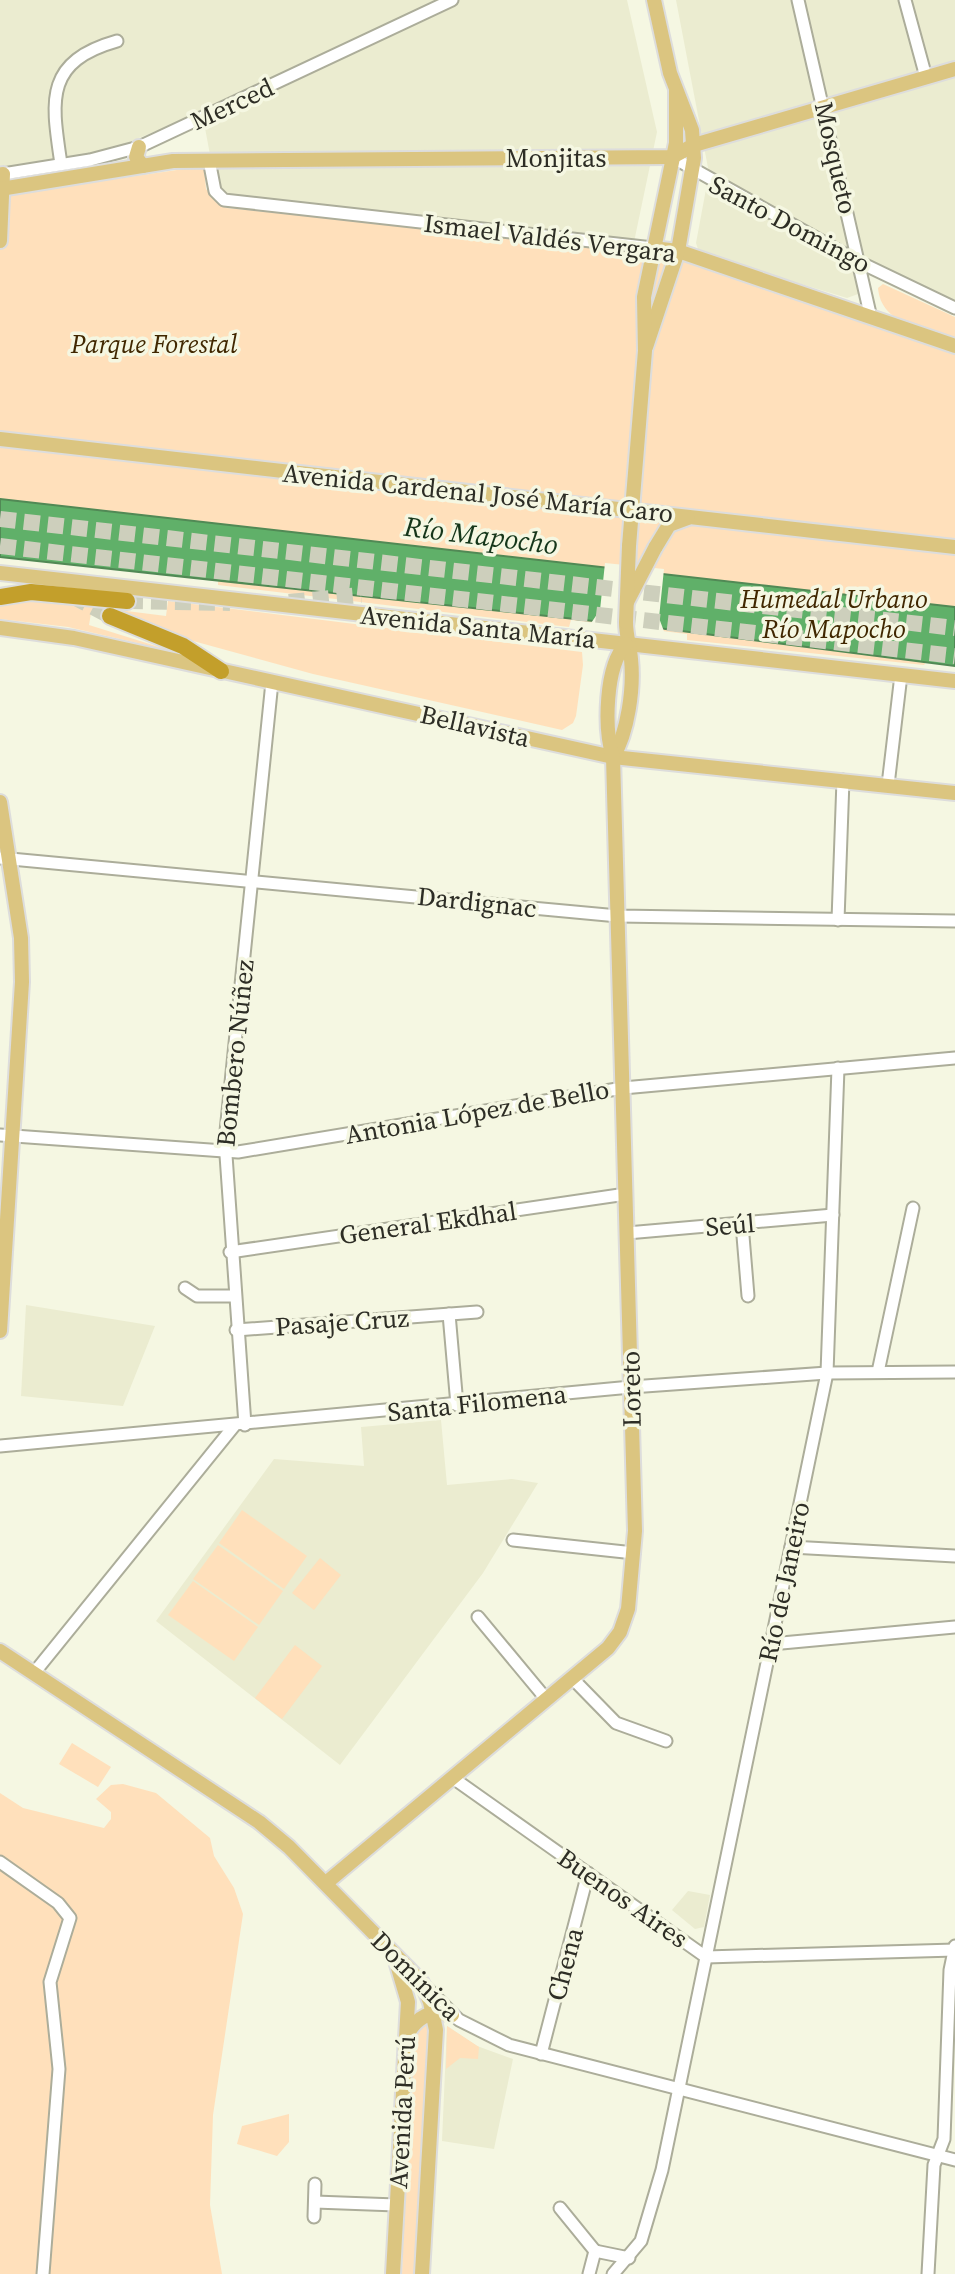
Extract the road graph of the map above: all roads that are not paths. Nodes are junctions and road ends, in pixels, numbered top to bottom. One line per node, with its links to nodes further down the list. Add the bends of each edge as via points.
1 (452, 0): 11 (street, Merced)
2 (654, 0): 8 (main road)
3 (798, 0): 9 (street, Mosqueto)
4 (905, 0): 7 (street)
5 (117, 41): 14 (street, via 78,59 56,86 53,109)
6 (955, 69): 7 (main road, Monjitas)
7 (926, 77): 9 (main road, Monjitas)
8 (676, 91): 10 (main road); 12 (main road)
9 (825, 107): 10 (main road, Monjitas); 21 (street, Mosqueto)
10 (694, 145): 12 (main road, Monjitas); 16 (main road)
11 (139, 147): 14 (street, Merced); 15 (main road, via 136,157)
12 (672, 157): 13 (main road, Monjitas); 16 (street, Santo Domingo); 19 (main road)
13 (209, 160): 15 (main road, Monjitas); 19 (street, Ismael Valdés Vergara, via 215,191 224,200)
14 (61, 164): 17 (street, Merced)
15 (143, 166): 17 (main road)
16 (692, 172): 20 (main road); 21 (street, Santo Domingo)
17 (2, 182): 18 (main road)
18 (0, 241)
19 (653, 248): 20 (main road, Ismael Valdés Vergara); 25 (main road, via 643,305)
20 (678, 251): 23 (main road, Ismael Valdés Vergara); 25 (main road)
21 (859, 262): 22 (street, Santo Domingo); 23 (street, Mosqueto)
22 (953, 305)
23 (871, 318): 24 (main road, Ismael Valdés Vergara)
24 (955, 346)
25 (645, 351): 27 (main road, Loreto)
26 (0, 439): 27 (main road, Avenida Cardenal José María Caro)
27 (630, 510): 28 (main road, Avenida Cardenal José María Caro); 33 (main road, Loreto, bridge)
28 (693, 516): 29 (main road, Avenida Cardenal José María Caro); 33 (main road, bridge, via 669,525)
29 (955, 547)
30 (0, 573): 36 (main road, Avenida Santa María)
31 (0, 597): 32 (highway, via 43,592)
32 (127, 601)
33 (627, 602): 36 (main road, Loreto, bridge)
34 (110, 616): 37 (highway, via 183,646)
35 (0, 628): 37 (main road, Bellavista, via 74,638)
36 (626, 644): 38 (main road, Avenida Santa María); 41 (main road, Loreto, via 632,661 624,735)
37 (221, 671): 40 (main road, Bellavista)
38 (901, 675): 39 (main road, Avenida Santa María); 43 (street)
39 (955, 681)
40 (272, 682): 41 (main road, Bellavista); 47 (street, Bombero Núñez)
41 (613, 757): 42 (main road, Bellavista); 48 (main road, Loreto)
42 (843, 780): 43 (main road, Bellavista); 49 (street)
43 (888, 785): 44 (main road, Bellavista)
44 (955, 793)
45 (0, 802): 46 (main road)
46 (5, 858): 47 (street, Dardignac); 54 (main road, via 22,982)
47 (253, 880): 48 (street, Dardignac); 55 (street, Bombero Núñez)
48 (618, 916): 49 (street, Dardignac); 53 (main road, Loreto)
49 (838, 920): 50 (street, Dardignac)
50 (955, 921)
51 (955, 1058): 52 (street, Antonia López de Bello)
52 (838, 1068): 53 (street, Antonia López de Bello); 58 (street, Río de Janeiro)
53 (623, 1088): 55 (street, Antonia López de Bello); 56 (main road, Loreto)
54 (6, 1134): 55 (street, Antonia López de Bello); 68 (main road)
55 (225, 1153): 61 (street, Bombero Núñez)
56 (626, 1194): 60 (main road, Loreto); 61 (street, General Ekdhal)
57 (913, 1208): 69 (street)
58 (833, 1215): 59 (street, Seúl); 71 (street, Río de Janeiro)
59 (742, 1224): 60 (street, Seúl); 64 (street)
60 (627, 1233): 72 (main road, Loreto)
61 (230, 1252): 63 (street, Bombero Núñez)
62 (185, 1288): 63 (street, via 197,1296)
63 (233, 1296): 67 (street, Bombero Núñez)
64 (748, 1296)
65 (477, 1312): 66 (street, Pasaje Cruz)
66 (449, 1314): 67 (street, Pasaje Cruz); 73 (street)
67 (236, 1330): 74 (street, Bombero Núñez)
68 (0, 1331)
69 (878, 1372): 70 (street, Santa Filomena); 71 (street, Santa Filomena)
70 (955, 1372)
71 (827, 1373): 72 (street, Santa Filomena); 77 (street, Río de Janeiro)
72 (631, 1387): 73 (street, Santa Filomena); 78 (main road, Loreto)
73 (457, 1405): 74 (street, Santa Filomena)
74 (239, 1426): 75 (street, Santa Filomena); 84 (street)
75 (0, 1446)
76 (513, 1540): 78 (street)
77 (791, 1547): 79 (street); 82 (street, Río de Janeiro)
78 (634, 1553): 85 (main road, Loreto, via 631,1595 620,1632)
79 (955, 1556)
80 (478, 1617): 86 (street)
81 (955, 1627): 82 (street)
82 (771, 1644): 94 (street, Río de Janeiro)
83 (2, 1651): 84 (main road, Dominica)
84 (34, 1673): 91 (main road, Dominica, via 244,1811)
85 (573, 1679): 86 (main road, Loreto); 87 (street, via 616,1723)
86 (547, 1700): 88 (main road, Loreto)
87 (666, 1741)
88 (453, 1778): 90 (street, Buenos Aires); 91 (main road, Loreto)
89 (0, 1862): 110 (street, via 58,1903 70,1918 50,1982 59,2069)
90 (588, 1873): 94 (street, Buenos Aires); 99 (street, Chena)
91 (326, 1883): 93 (main road, Dominica)
92 (954, 1949): 94 (street, Buenos Aires); 101 (street)
93 (392, 1954): 95 (main road, Dominica); 98 (main road, Avenida Perú, via 408,1994)
94 (706, 1957): 100 (street, Río de Janeiro)
95 (422, 1983): 96 (main road, Avenida Perú); 97 (street, Dominica)
96 (433, 2012): 97 (main road); 98 (main road, via 418,2019); 112 (main road, Avenida Perú)
97 (452, 2015): 99 (street, Dominica, via 494,2039)
98 (406, 2037): 105 (main road, Avenida Perú)
99 (541, 2054): 100 (street, Dominica)
100 (678, 2089): 101 (street, Dominica); 109 (street, Río de Janeiro, via 643,2235)
101 (939, 2156): 102 (street, Dominica); 115 (street)
102 (955, 2160)
103 (315, 2184): 104 (street)
104 (315, 2202): 105 (street); 107 (street)
105 (396, 2205): 111 (main road, Avenida Perú)
106 (560, 2208): 108 (street)
107 (314, 2217)
108 (595, 2251): 109 (street); 113 (street)
109 (629, 2258): 114 (street, Río de Janeiro)
110 (43, 2274)
111 (393, 2274)
112 (422, 2274)
113 (589, 2274)
114 (613, 2274)
115 (928, 2274)

